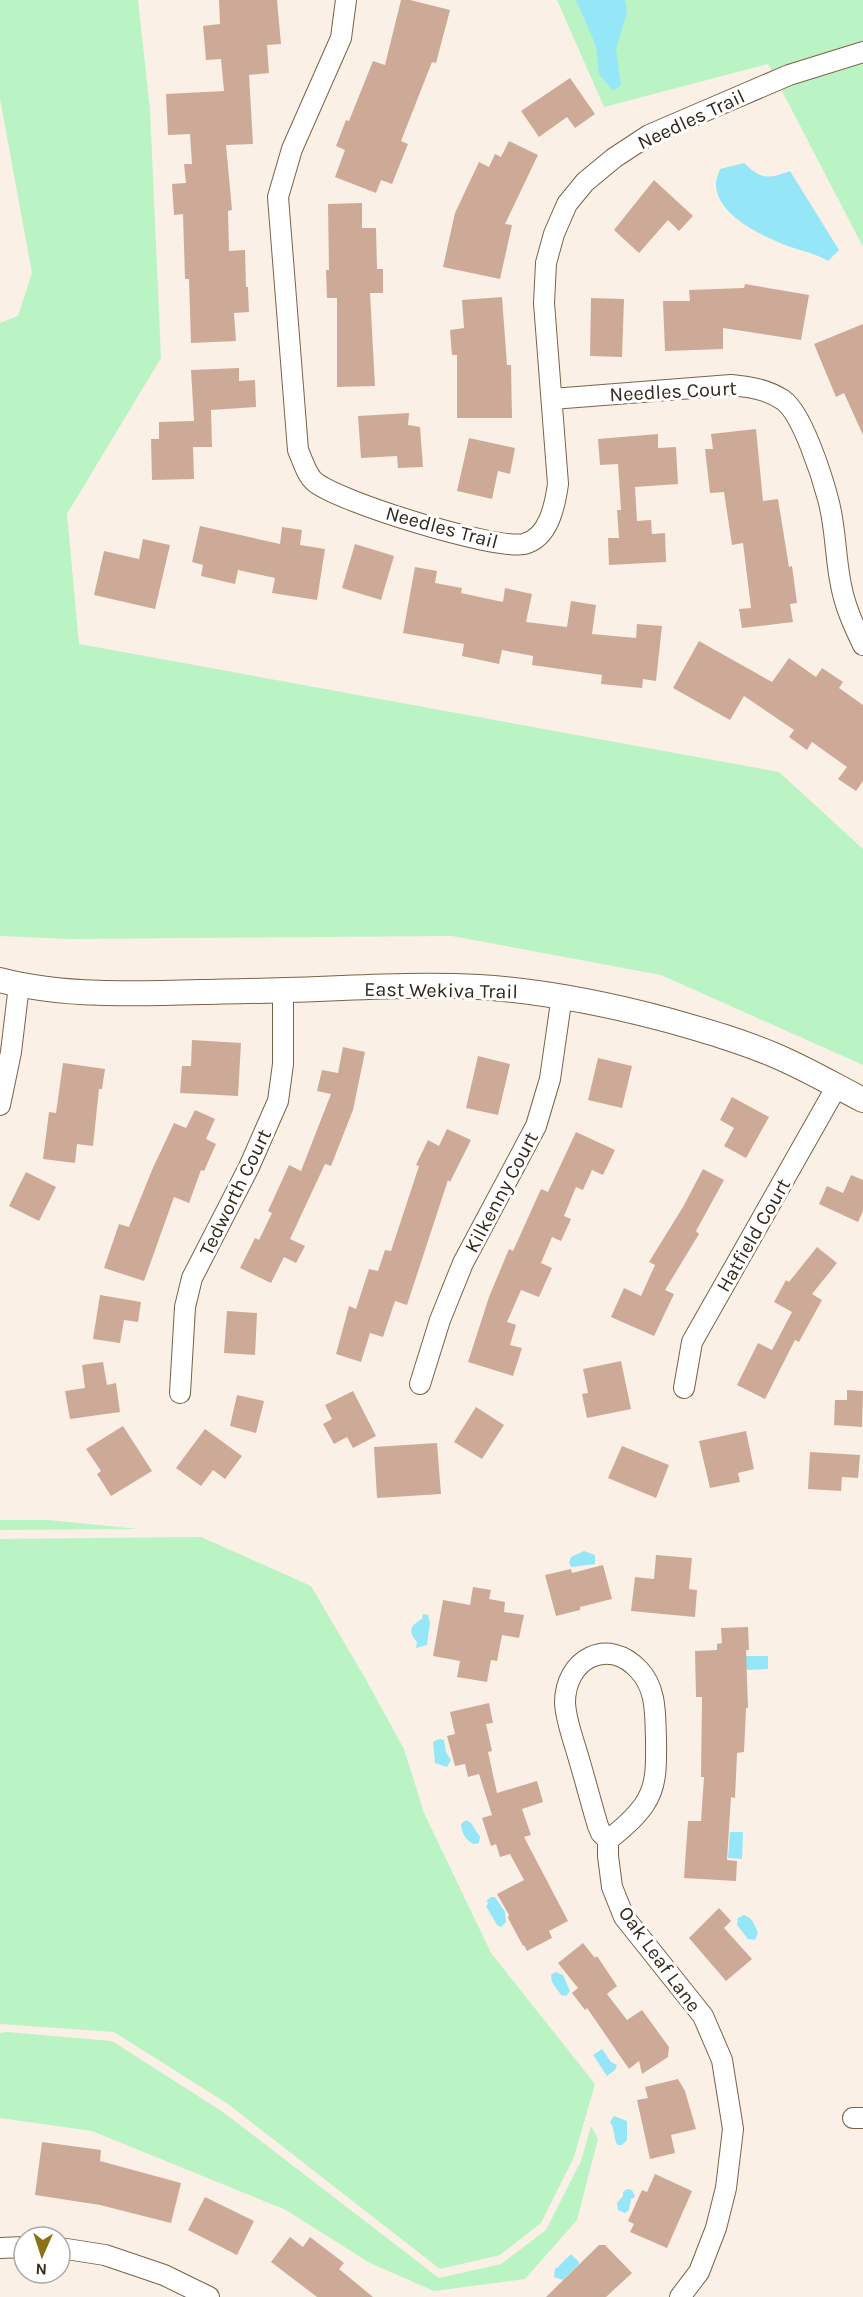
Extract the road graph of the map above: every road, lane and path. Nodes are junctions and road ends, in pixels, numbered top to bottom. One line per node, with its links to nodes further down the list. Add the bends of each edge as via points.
1 (346, 0): 3 (street, Needles Trail, via 341,38 292,149 278,197 298,450 313,482 342,497 467,537 498,544 525,544 538,535 554,510 558,484)
2 (863, 52): 3 (street, Needles Trail, via 789,75 649,135 585,182 567,204 546,263 544,303)
3 (552, 399): 4 (street, Needles Court, via 731,385 759,388 785,401 810,445 829,500 841,586 850,619)
4 (863, 645)
5 (9, 983): 6 (street, East Wekiva Trail, via 73,992); 10 (street, via 11,1052)
6 (283, 990): 7 (street, East Wekiva Trail, via 428,986); 13 (street, Tedworth Court, via 283,1064 278,1101 192,1278 185,1307)
7 (562, 995): 8 (street, East Wekiva Trail, via 718,1034 774,1055); 11 (street, Kilkenny Court, via 550,1079 536,1126 463,1263)
8 (837, 1086): 9 (street, East Wekiva Trail); 12 (street, Hatfield Court, via 692,1342)
9 (863, 1100)
10 (0, 1105)
11 (420, 1384)
12 (684, 1388)
13 (180, 1394)
14 (609, 1840): 14 (street, Oak Leaf Lane, via 598,1826 567,1722 566,1692 576,1667 594,1655 607,1654 632,1663 641,1671 654,1698 656,1714 656,1771 652,1787 644,1805); 17 (street, Oak Leaf Lane, via 612,1887 624,1917 703,2016 722,2060 733,2129 726,2188 716,2228 699,2272)
15 (72, 2250): 16 (street, via 105,2255 164,2275)
16 (209, 2297)
17 (680, 2297)

